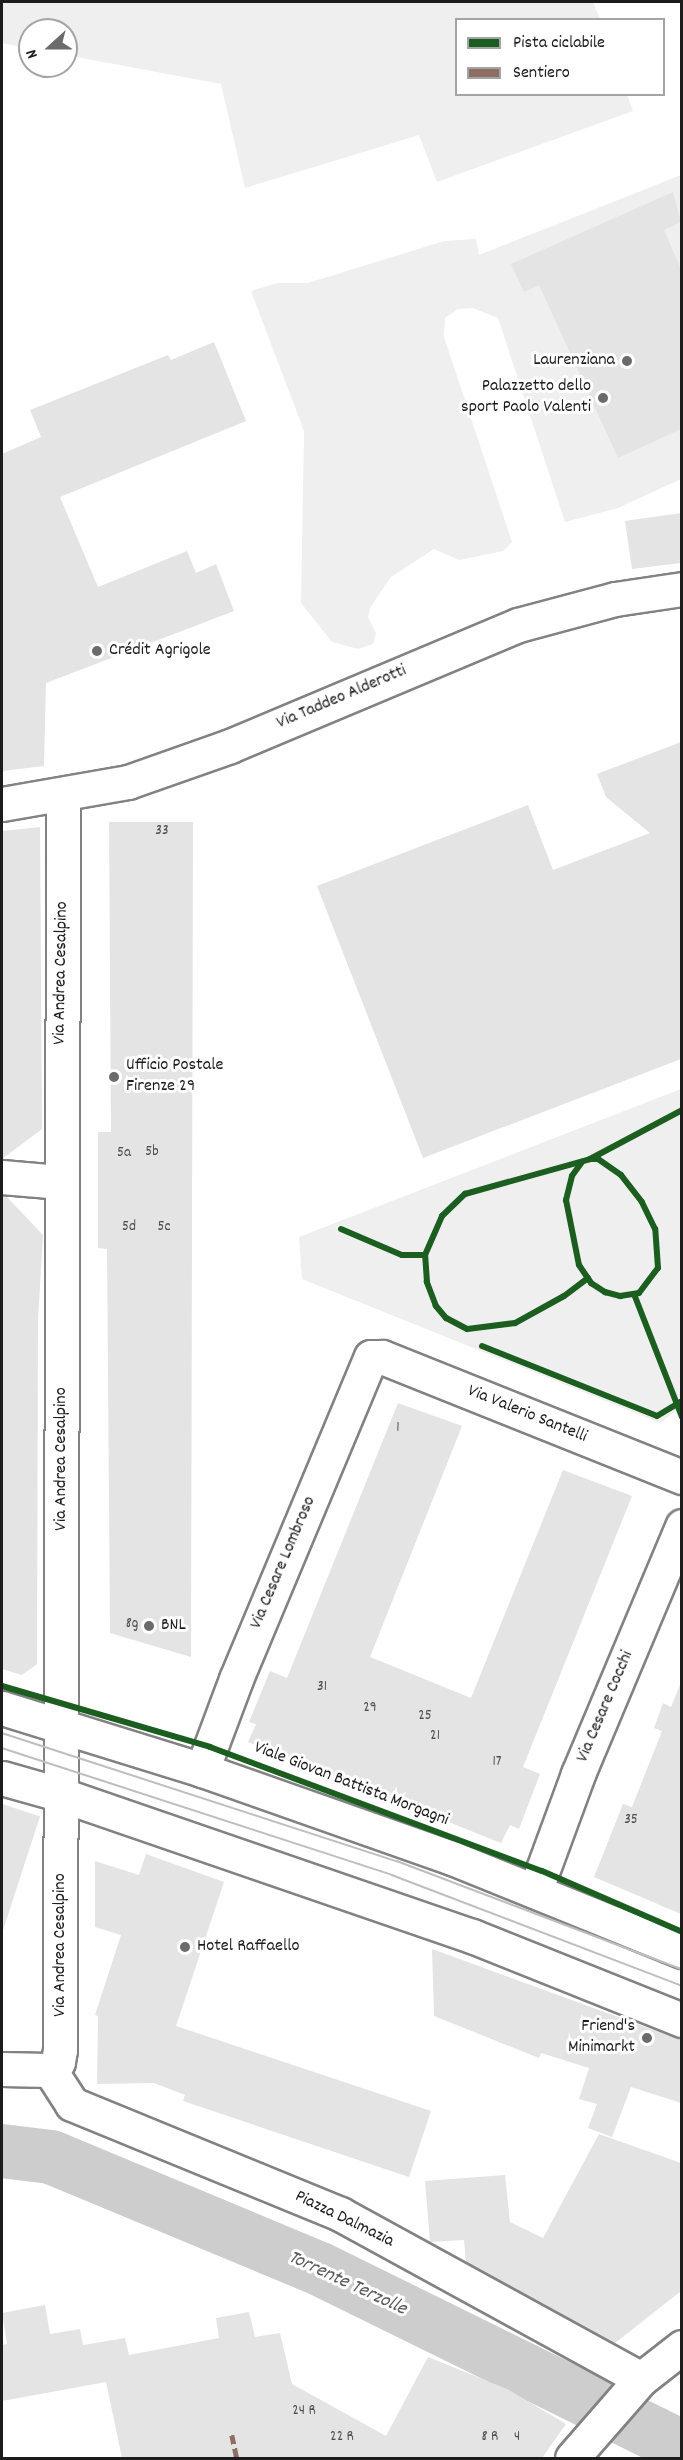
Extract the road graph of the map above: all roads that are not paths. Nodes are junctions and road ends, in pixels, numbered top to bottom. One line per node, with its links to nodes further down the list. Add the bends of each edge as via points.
1 (681, 589): 2 (street, Via Taddeo Alderotti, via 615,599 518,625 230,746 128,782)
2 (63, 795): 3 (street, Via Taddeo Alderotti); 5 (street, Via Andrea Cesalpino)
3 (2, 804)
4 (2, 1177): 5 (street)
5 (60, 1182): 10 (street, Via Andrea Cesalpino)
6 (371, 1358): 7 (street, Via Valerio Santelli, via 382,1358); 11 (street, Via Cesare Lombroso)
7 (681, 1477)
8 (681, 1526): 14 (street, Via Cesare Cocchi, via 578,1774)
9 (2, 1708): 10 (street, Viale Giovan Battista Morgagni)
10 (63, 1725): 11 (street, Viale Giovan Battista Morgagni); 13 (street, Via Andrea Cesalpino)
11 (202, 1770): 14 (street, Viale Giovan Battista Morgagni)
12 (2, 1778): 13 (street)
13 (62, 1795): 16 (street, via 472,1936); 18 (street, Via Andrea Cesalpino, via 60,2050 58,2062)
14 (535, 1891): 15 (street, Viale Giovan Battista Morgagni)
15 (681, 1951)
16 (681, 2020)
17 (2, 2069): 18 (street, via 38,2073)
18 (50, 2070): 20 (street, Piazza Dalmazia, via 72,2104 340,2214)
19 (681, 2347): 20 (street)
20 (636, 2384): 21 (street)
21 (572, 2458)

